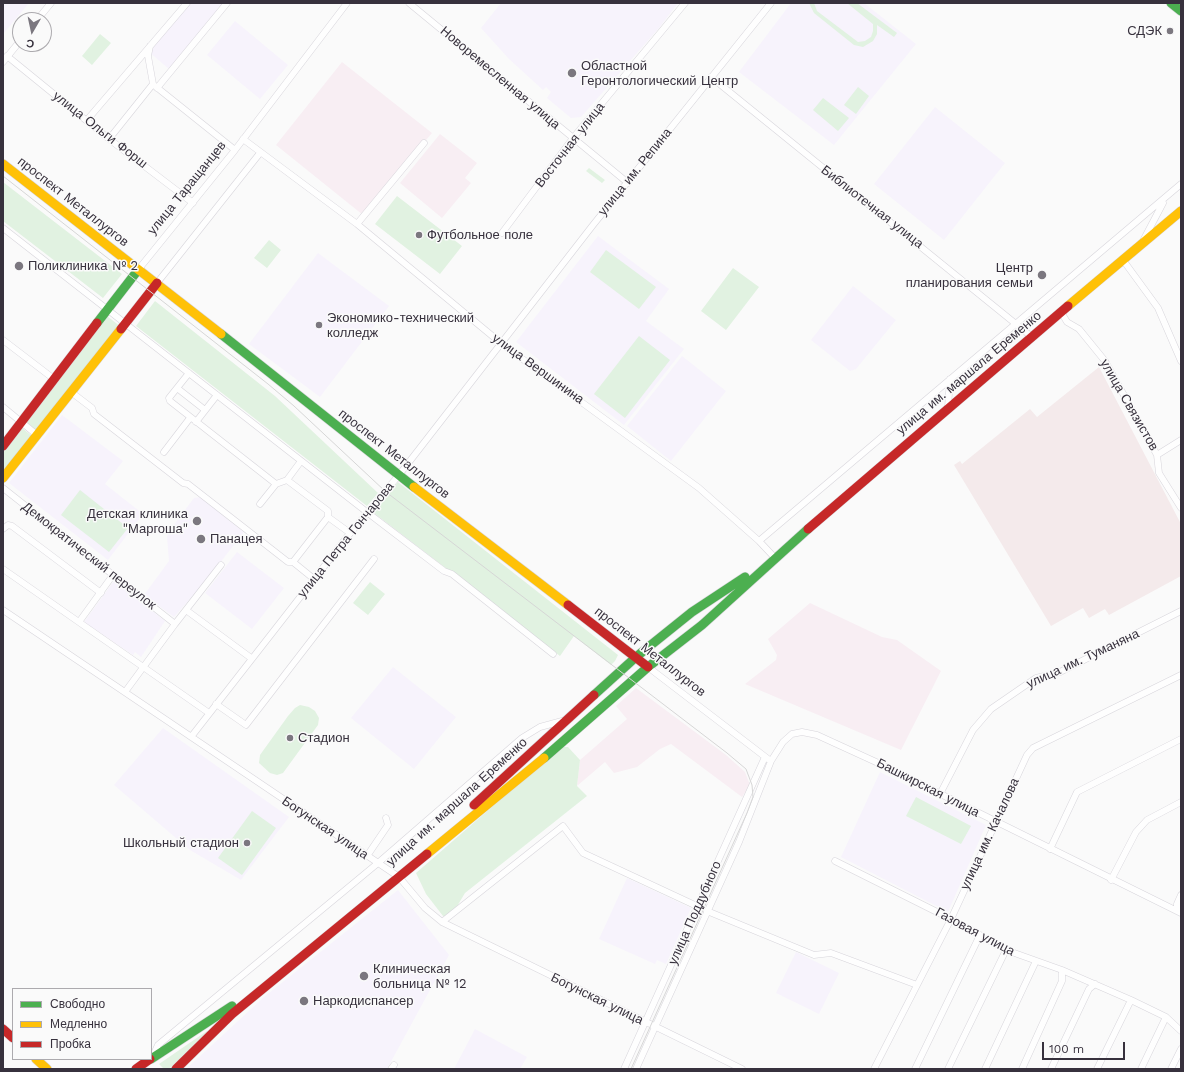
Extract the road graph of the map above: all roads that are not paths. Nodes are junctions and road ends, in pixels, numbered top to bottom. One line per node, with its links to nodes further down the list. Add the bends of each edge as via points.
1 (51, 3): 10 (street)
2 (187, 3): 11 (street)
3 (227, 3): 16 (street)
4 (348, 3): 20 (street, улица Таращанцев)
5 (409, 3): 19 (street, Новоремесленная улица)
6 (685, 3): 19 (street, Восточная улица)
7 (771, 3): 15 (street, улица им. Репина)
8 (1171, 3): 9 (main road)
9 (1181, 11)
10 (44, 12)
11 (150, 45): 16 (street, via 148,56); 17 (street)
12 (12, 51): 13 (street)
13 (8, 56): 14 (street); 17 (street, улица Ольги Форш)
14 (3, 62)
15 (711, 77): 25 (street, улица им. Репина); 40 (street, Библиотечная улица)
16 (155, 86): 18 (street); 22 (street)
17 (87, 120): 18 (street, улица Ольги Форш)
18 (109, 138): 28 (street, улица Ольги Форш)
19 (573, 138): 25 (street, Новоремесленная улица); 32 (street, Восточная улица)
20 (243, 139): 22 (street, улица Таращанцев); 23 (street, улица Вершинина)
21 (424, 143): 30 (street)
22 (235, 150): 28 (street, улица Таращанцев)
23 (260, 153): 30 (street, улица Вершинина); 36 (street)
24 (3, 164): 35 (main road, проспект Металлургов)
25 (628, 182): 43 (street, улица им. Репина)
26 (1181, 184): 27 (street)
27 (1165, 200): 33 (street); 40 (street)
28 (193, 203): 35 (street, улица Таращанцев)
29 (1181, 211): 33 (main road, улица им. маршала Еременко)
30 (357, 224): 43 (street, улица Вершинина)
31 (3, 228): 37 (street)
32 (502, 233)
33 (1140, 246): 34 (main road, улица им. маршала Еременко)
34 (1122, 260): 38 (main road, улица им. маршала Еременко); 44 (street, via 1158,308)
35 (138, 270): 36 (main road, проспект Металлургов); 37 (main road, улица Таращанцев)
36 (157, 283): 39 (main road); 63 (main road, проспект Металлургов)
37 (108, 309): 39 (street); 46 (main road, улица Таращанцев)
38 (1061, 312): 41 (main road, улица им. маршала Еременко); 61 (street, улица Связистов, via 1067,322 1079,329 1105,361)
39 (126, 323): 45 (street); 49 (main road)
40 (1016, 323): 41 (street, Библиотечная улица); 47 (street)
41 (1032, 337): 52 (main road, улица им. маршала Еременко)
42 (3, 340): 46 (street)
43 (502, 344): 63 (street, улица Петра Гончарова); 74 (street, улица Вершинина, via 699,488)
44 (1181, 361)
45 (189, 373): 48 (street); 50 (street)
46 (54, 379): 55 (main road, улица Таращанцев)
47 (950, 379): 52 (street); 74 (street)
48 (177, 388): 53 (street); 54 (street, via 169,398 170,402)
49 (71, 392): 57 (main road); 77 (street, via 92,408 94,414 183,483 188,484 288,562)
50 (217, 395): 53 (street); 62 (street)
51 (3, 407): 55 (street)
52 (948, 409): 75 (main road, улица им. маршала Еременко)
53 (205, 410): 56 (street)
54 (190, 418): 56 (street); 60 (street)
55 (22, 422): 57 (street); 59 (main road, улица Таращанцев)
56 (196, 422): 66 (street)
57 (37, 435): 64 (main road)
58 (1181, 440): 61 (street)
59 (3, 446)
60 (164, 452)
61 (1158, 455): 69 (street, улица Связистов, via 1159,473)
62 (302, 461): 65 (street); 70 (street)
63 (399, 475): 70 (street, улица Петра Гончарова); 91 (main road, проспект Металлургов)
64 (3, 478)
65 (287, 480): 66 (street); 71 (street, via 328,511)
66 (276, 484): 68 (street)
67 (3, 488): 80 (street, Демократический переулок)
68 (260, 504)
69 (1181, 508)
70 (368, 513): 73 (street, улица Петра Гончарова); 90 (street, via 444,571 452,574)
71 (328, 517): 73 (street); 77 (street)
72 (3, 529): 82 (street, via 8,525 12,526)
73 (350, 533): 81 (street, улица Петра Гончарова)
74 (759, 541): 75 (street, улица Вершинина)
75 (775, 558): 86 (main road, улица им. маршала Еременко); 89 (main road, улица им. маршала Еременко)
76 (374, 559): 97 (street, via 246,724)
77 (293, 562): 81 (street)
78 (221, 566): 84 (street)
79 (3, 569): 87 (street)
80 (113, 575): 82 (street); 88 (street, Демократический переулок)
81 (314, 579): 92 (street, улица Петра Гончарова)
82 (101, 593): 87 (street)
83 (3, 610): 96 (street, Богунская улица)
84 (186, 610): 88 (street); 92 (street)
85 (1181, 611): 105 (street, улица им. Туманяна, via 1060,672 1036,678 991,709 973,730)
86 (692, 612): 89 (main road, via 701,619); 91 (main road, улица им. маршала Еременко)
87 (79, 622): 93 (street)
88 (175, 624): 93 (street)
89 (702, 625): 94 (main road, улица им. маршала Еременко)
90 (553, 654)
91 (636, 657): 94 (main road, проспект Металлургов); 99 (main road, улица им. маршала Еременко)
92 (251, 658): 97 (street, улица Петра Гончарова)
93 (144, 667): 96 (street); 98 (street)
94 (648, 667): 100 (main road, улица им. маршала Еременко); 103 (street, проспект Металлургов)
95 (1181, 674): 109 (street, улица им. Качалова, via 1032,748)
96 (125, 692): 101 (street, Богунская улица)
97 (216, 704): 98 (street, улица Петра Гончарова)
98 (209, 712): 101 (street, улица Петра Гончарова)
99 (566, 721): 100 (main road, via 567,726); 113 (street, via 540,727 522,738); 114 (main road, улица им. маршала Еременко)
100 (575, 732): 114 (main road, улица им. маршала Еременко)
101 (190, 736): 111 (street, Богунская улица)
102 (1181, 739): 110 (street, via 1077,792)
103 (765, 757): 104 (street, проспект Металлургов); 117 (street, улица Поддубного)
104 (771, 761): 105 (street, Башкирская улица, via 783,742 792,734 809,733); 107 (street, Башкирская улица)
105 (940, 794): 109 (street, Башкирская улица)
106 (1181, 802): 115 (street, via 1147,820 1136,832)
107 (751, 809): 118 (street, улица Поддубного, via 739,842)
108 (386, 818): 111 (street, via 388,824)
109 (996, 822): 110 (street, Башкирская улица); 120 (street, улица им. Качалова)
110 (1050, 849): 115 (street, Башкирская улица)
111 (367, 856): 113 (street, Богунская улица)
112 (835, 861): 120 (street, Газовая улица)
113 (378, 863): 114 (street, Богунская улица); 136 (street, via 158,1045)
114 (397, 876): 121 (street, Богунская улица); 137 (main road, улица им. маршала Еременко, via 227,1010); 142 (main road, улица им. маршала Еременко, via 232,1014)
115 (1111, 880): 119 (street, Башкирская улица)
116 (1181, 895): 119 (street, via 1176,904)
117 (699, 907): 121 (street, via 583,853 563,826); 130 (street, улица Поддубного)
118 (707, 911): 127 (street, via 814,955 831,953); 131 (street, улица Поддубного)
119 (1179, 912)
120 (951, 918): 122 (street, Газовая улица); 127 (street, улица им. Качалова)
121 (442, 922): 130 (street, Богунская улица)
122 (980, 935): 123 (street, Газовая улица); 147 (street)
123 (1006, 950): 124 (street, Газовая улица); 148 (street)
124 (1036, 961): 125 (street, Газовая улица); 149 (street)
125 (1062, 970): 126 (street, Газовая улица); 150 (street, via 1062,981)
126 (1095, 984): 128 (street, Газовая улица); 151 (street, via 1089,990)
127 (917, 985): 146 (street, улица им. Качалова)
128 (1131, 1000): 129 (street, Газовая улица); 152 (street)
129 (1166, 1017): 133 (street, Газовая улица); 153 (street)
130 (646, 1023): 131 (street, Богунская улица); 143 (street, улица Поддубного)
131 (655, 1027): 144 (street, улица Поддубного); 145 (street, Богунская улица)
132 (3, 1029): 134 (main road)
133 (1181, 1031)
134 (12, 1037)
135 (1181, 1049): 154 (street)
136 (152, 1054)
137 (152, 1058)
138 (37, 1060): 140 (main road)
139 (146, 1062): 141 (main road)
140 (48, 1069)
141 (155, 1069)
142 (176, 1069)
143 (624, 1069)
144 (636, 1069)
145 (742, 1069)
146 (874, 1069)
147 (915, 1069)
148 (948, 1069)
149 (985, 1069)
150 (1022, 1069)
151 (1051, 1069)
152 (1097, 1069)
153 (1141, 1069)
154 (1171, 1069)

